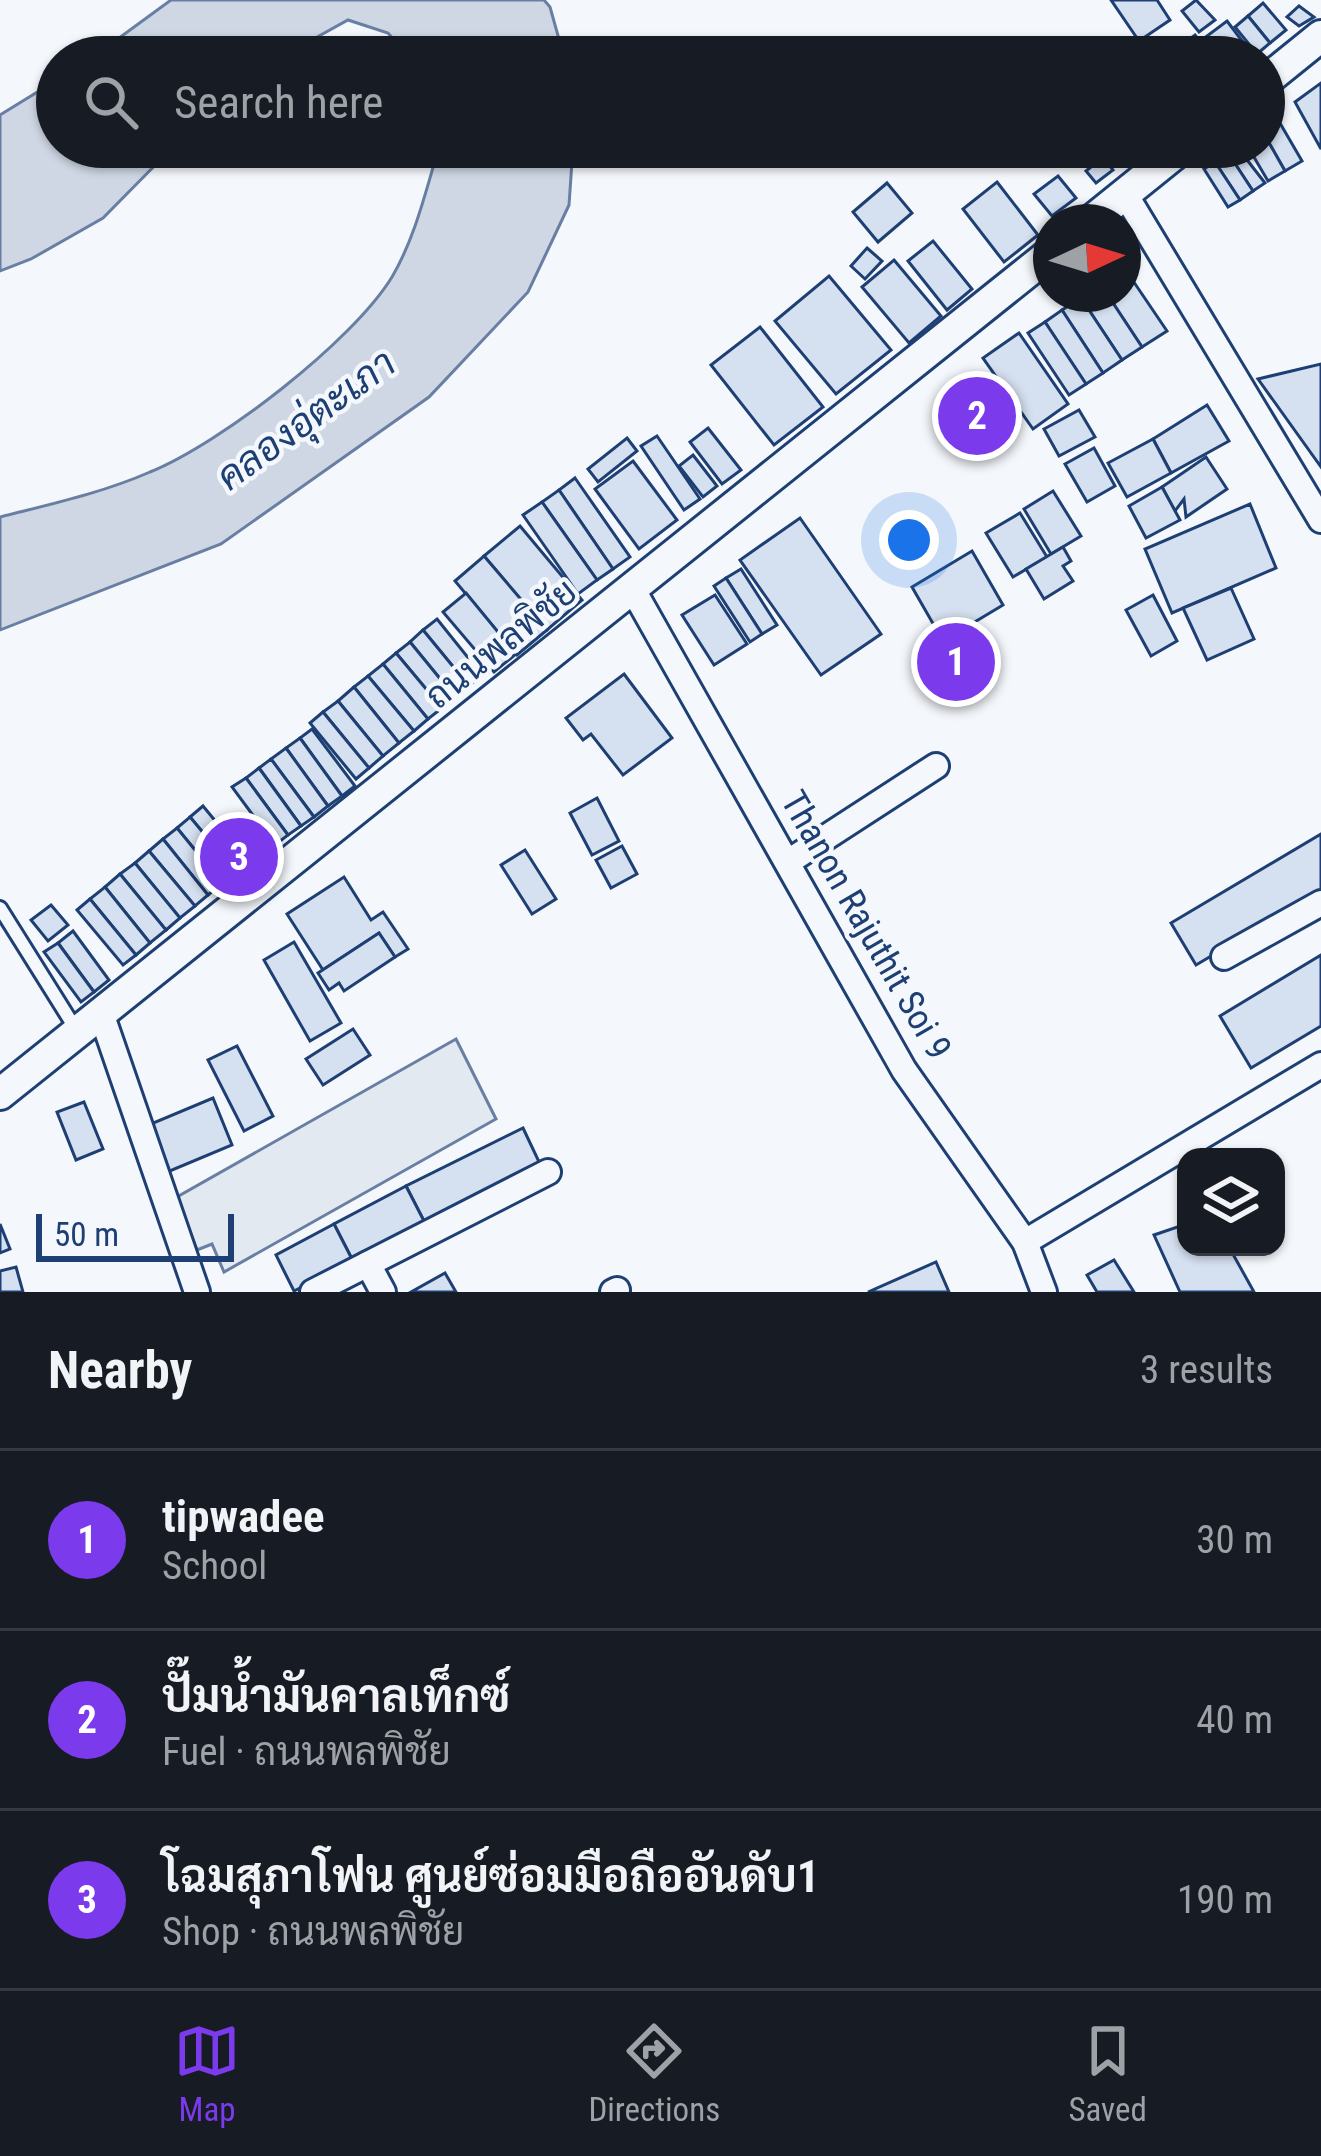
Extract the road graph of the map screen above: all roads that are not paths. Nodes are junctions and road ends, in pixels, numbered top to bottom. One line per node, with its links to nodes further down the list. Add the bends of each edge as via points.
1 (1321, 36): 2 (street)
2 (1285, 65)
3 (1157, 168): 4 (street)
4 (1125, 194): 5 (street); 7 (street)
5 (1112, 204)
6 (1033, 267): 8 (street, ถนนพลพิชัย)
7 (1321, 520)
8 (632, 589): 10 (street, Thanon Rajuthit Soi 9); 14 (street, ถนนพลพิชัย)
9 (936, 766): 10 (street)
10 (788, 862): 18 (street, Thanon Rajuthit Soi 9, via 904,1070)
11 (1321, 903): 13 (street)
12 (0, 908): 14 (lane)
13 (1224, 957)
14 (89, 1022): 16 (street, ถนนพลพิชัย); 20 (street)
15 (1321, 1065): 18 (street)
16 (0, 1094)
17 (548, 1172): 19 (street)
18 (1025, 1243): 23 (street, Thanon Rajuthit Soi 9)
19 (368, 1264): 21 (street); 22 (street)
20 (197, 1292)
21 (313, 1292)
22 (383, 1292)
23 (1044, 1292)

